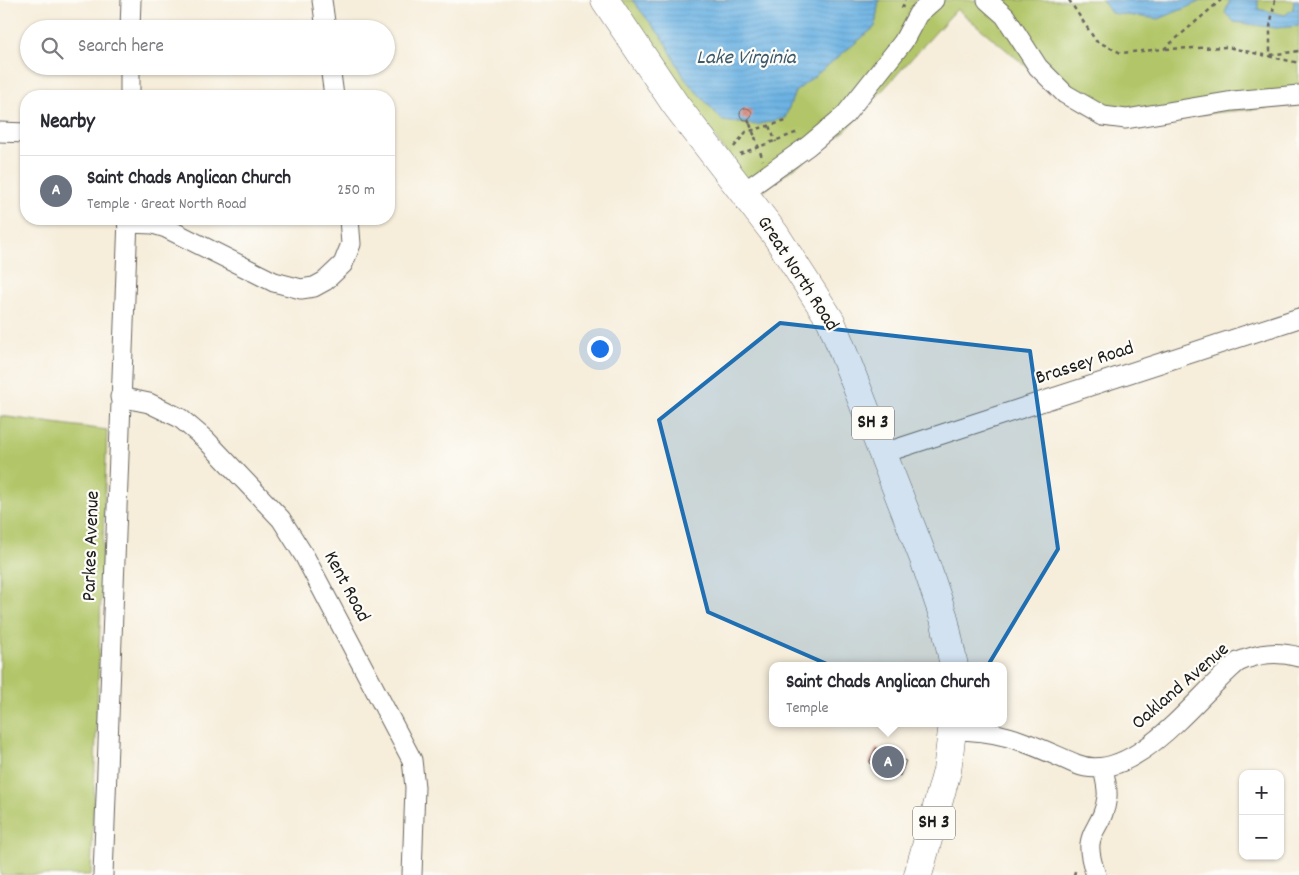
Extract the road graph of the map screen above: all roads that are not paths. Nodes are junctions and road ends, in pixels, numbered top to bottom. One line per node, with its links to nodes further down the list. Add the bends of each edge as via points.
1 (131, 0): 6 (street)
2 (322, 0): 7 (street)
3 (605, 0): 15 (highway, Great North Road / SH 3, via 675,104)
4 (934, 0): 15 (street, via 918,14 903,42 845,115 808,146)
5 (987, 0): 12 (street, via 1013,28 1038,67 1065,94 1103,116 1126,118)
6 (130, 20)
7 (325, 20)
8 (130, 75): 10 (street)
9 (331, 75): 11 (street)
10 (130, 90)
11 (333, 90)
12 (1299, 94)
13 (0, 132): 14 (street)
14 (20, 133)
15 (742, 192): 21 (highway, Great North Road / SH 3, via 794,261 831,321)
16 (127, 225): 20 (street, Parkes Avenue)
17 (156, 225): 18 (street, via 274,282 301,289 325,281 344,264 351,244)
18 (350, 225)
19 (1299, 318): 21 (street, Brassey Road)
20 (120, 397): 26 (street, Parkes Avenue); 27 (street, Kent Road, via 149,403 180,418 246,482 294,538 412,760 415,787)
21 (884, 453): 23 (highway, Great North Road / SH 3, via 942,611)
22 (1299, 657): 25 (street, Oakland Avenue, via 1274,652 1238,662 1149,746)
23 (953, 662)
24 (953, 727): 25 (street, via 1014,737 1078,765); 28 (highway, SH 3, via 947,771)
25 (1104, 769): 29 (street, via 1107,797 1089,848)
26 (103, 875)
27 (412, 875)
28 (918, 875)
29 (1096, 875)

